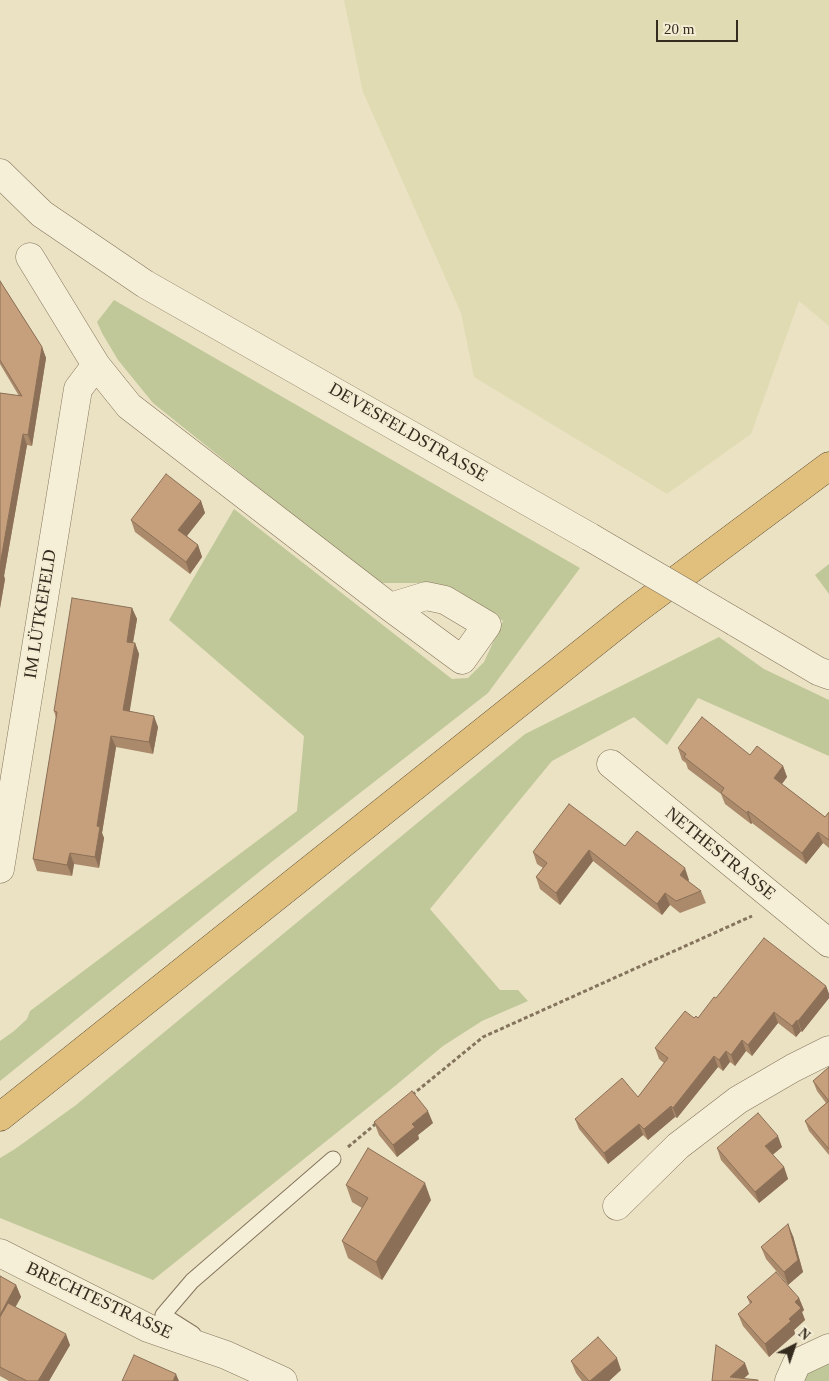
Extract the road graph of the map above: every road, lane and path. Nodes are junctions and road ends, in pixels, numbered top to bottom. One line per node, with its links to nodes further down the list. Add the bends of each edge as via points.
1 (0, 173): 6 (street, DEVESFELDSTRASSE, bridge, via 42,214 145,284)
2 (30, 257): 3 (street)
3 (96, 365): 5 (street, via 129,406); 8 (street, IM LÜTKEFELD, via 78,389)
4 (829, 466): 15 (highway, via 632,613)
5 (390, 607)
6 (829, 675)
7 (611, 764): 10 (street, NETHESTRASSE)
8 (3, 835): 9 (street, IM LÜTKEFELD)
9 (0, 869)
10 (772, 896): 11 (street, NETHESTRASSE); 13 (path, via 754,915 483,1037)
11 (829, 943)
12 (829, 1050): 17 (street, via 738,1100 678,1146)
13 (408, 1098)
14 (386, 1116): 16 (path)
15 (0, 1117)
16 (333, 1159): 20 (lane, via 192,1281 163,1315)
17 (617, 1206)
18 (0, 1253): 20 (street, BRECHTESTRASSE, via 148,1328)
19 (829, 1348): 22 (street, via 797,1363)
20 (226, 1355): 21 (street, BRECHTESTRASSE)
21 (283, 1381)
22 (789, 1381)

